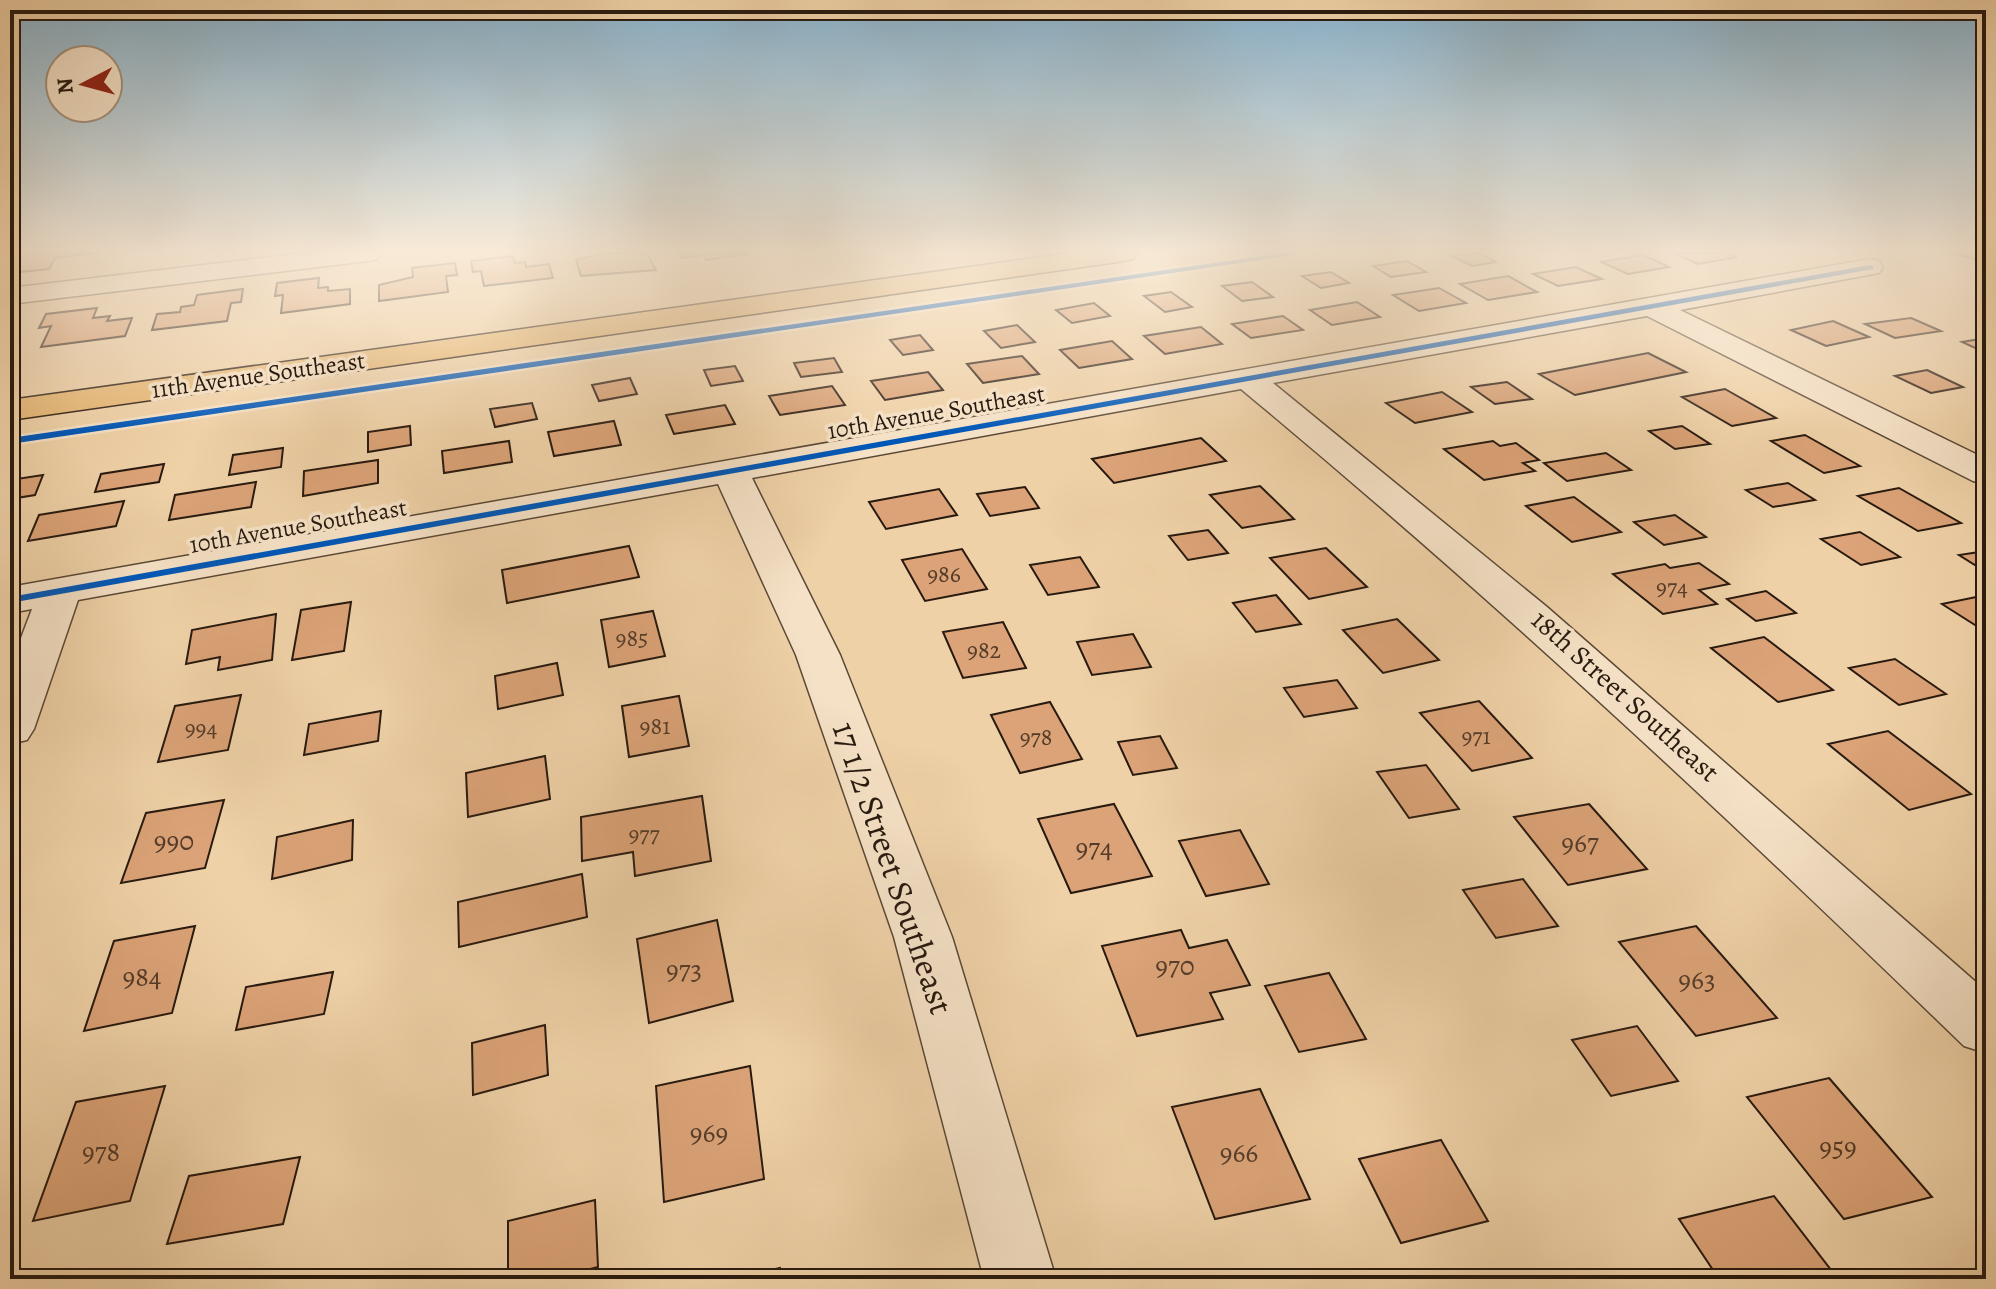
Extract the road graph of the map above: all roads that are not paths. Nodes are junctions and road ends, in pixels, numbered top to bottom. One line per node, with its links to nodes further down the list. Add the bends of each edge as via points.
1 (697, 313): 5 (main road, 11th Avenue Southeast)
2 (1611, 313): 4 (street, 10th Avenue Southeast)
3 (1664, 313): 7 (street)
4 (1249, 380): 6 (street, 10th Avenue Southeast); 11 (street, 18th Street Southeast, via 1517,600)
5 (10, 410)
6 (730, 471): 8 (street, 10th Avenue Southeast); 12 (street, 17 1/2 Street Southeast, via 818,655 923,937)
7 (1986, 473)
8 (60, 591): 9 (street, 10th Avenue Southeast); 10 (street)
9 (10, 600)
10 (10, 729)
11 (1986, 1028)
12 (1020, 1279)

